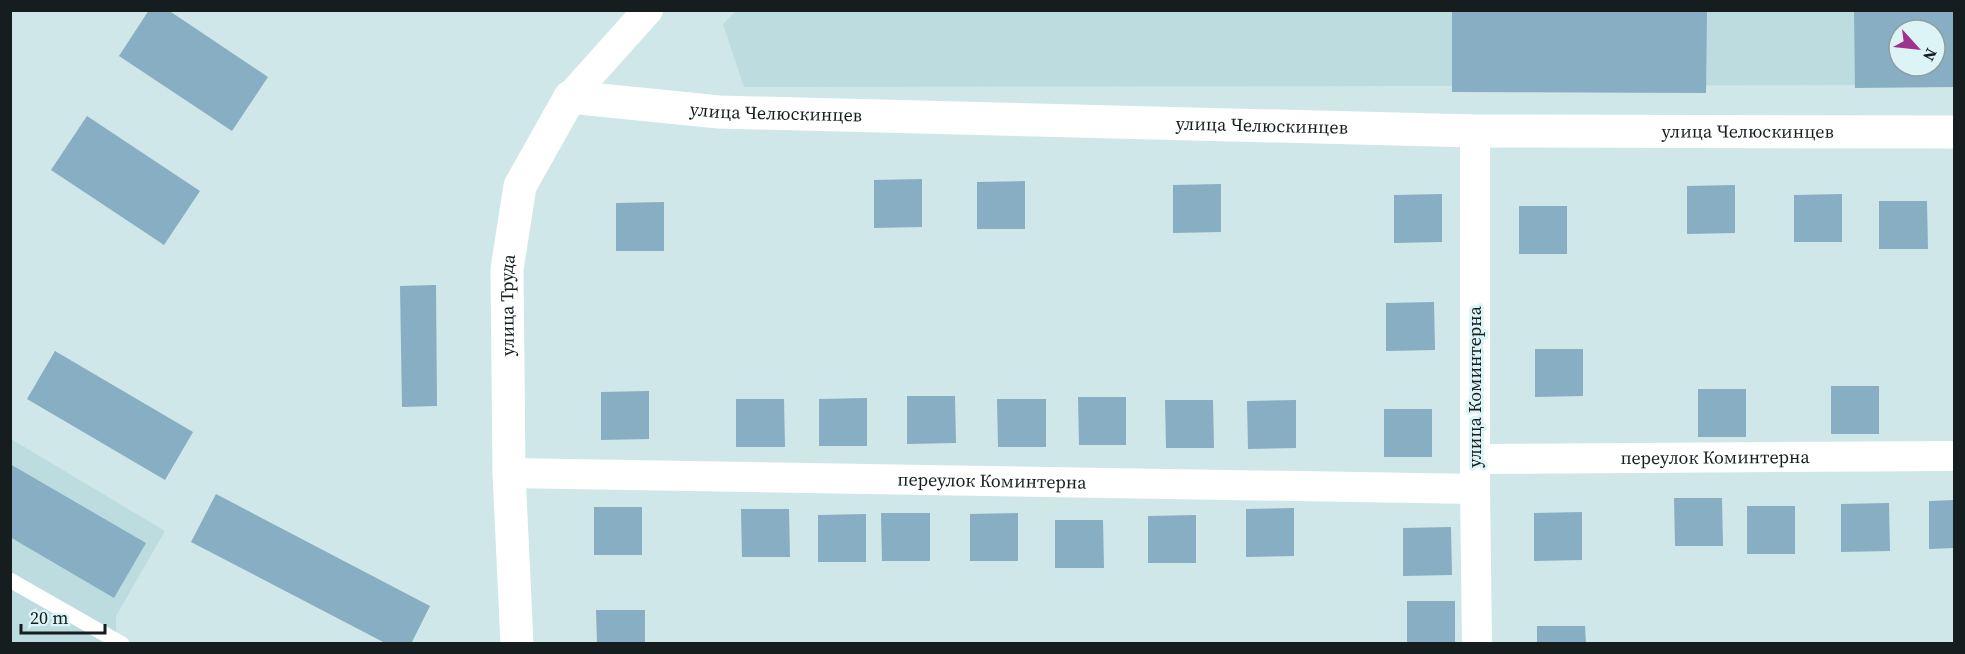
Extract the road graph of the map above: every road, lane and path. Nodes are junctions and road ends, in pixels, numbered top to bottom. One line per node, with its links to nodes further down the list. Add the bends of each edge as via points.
1 (648, 10): 2 (street, улица Труда)
2 (570, 97): 3 (street, улица Челюскинцев, via 719,112); 7 (street, улица Труда, via 520,186 507,269)
3 (1475, 131): 4 (street, улица Челюскинцев); 6 (street, улица Коминтерна)
4 (1954, 132)
5 (1954, 456): 6 (street, переулок Коминтерна)
6 (1475, 459): 8 (street, улица Коминтерна)
7 (509, 473): 8 (street, переулок Коминтерна); 11 (street, улица Труда)
8 (1475, 489): 12 (street, улица Коминтерна)
9 (10, 580): 10 (lane)
10 (122, 644)
11 (517, 644)
12 (1478, 644)

